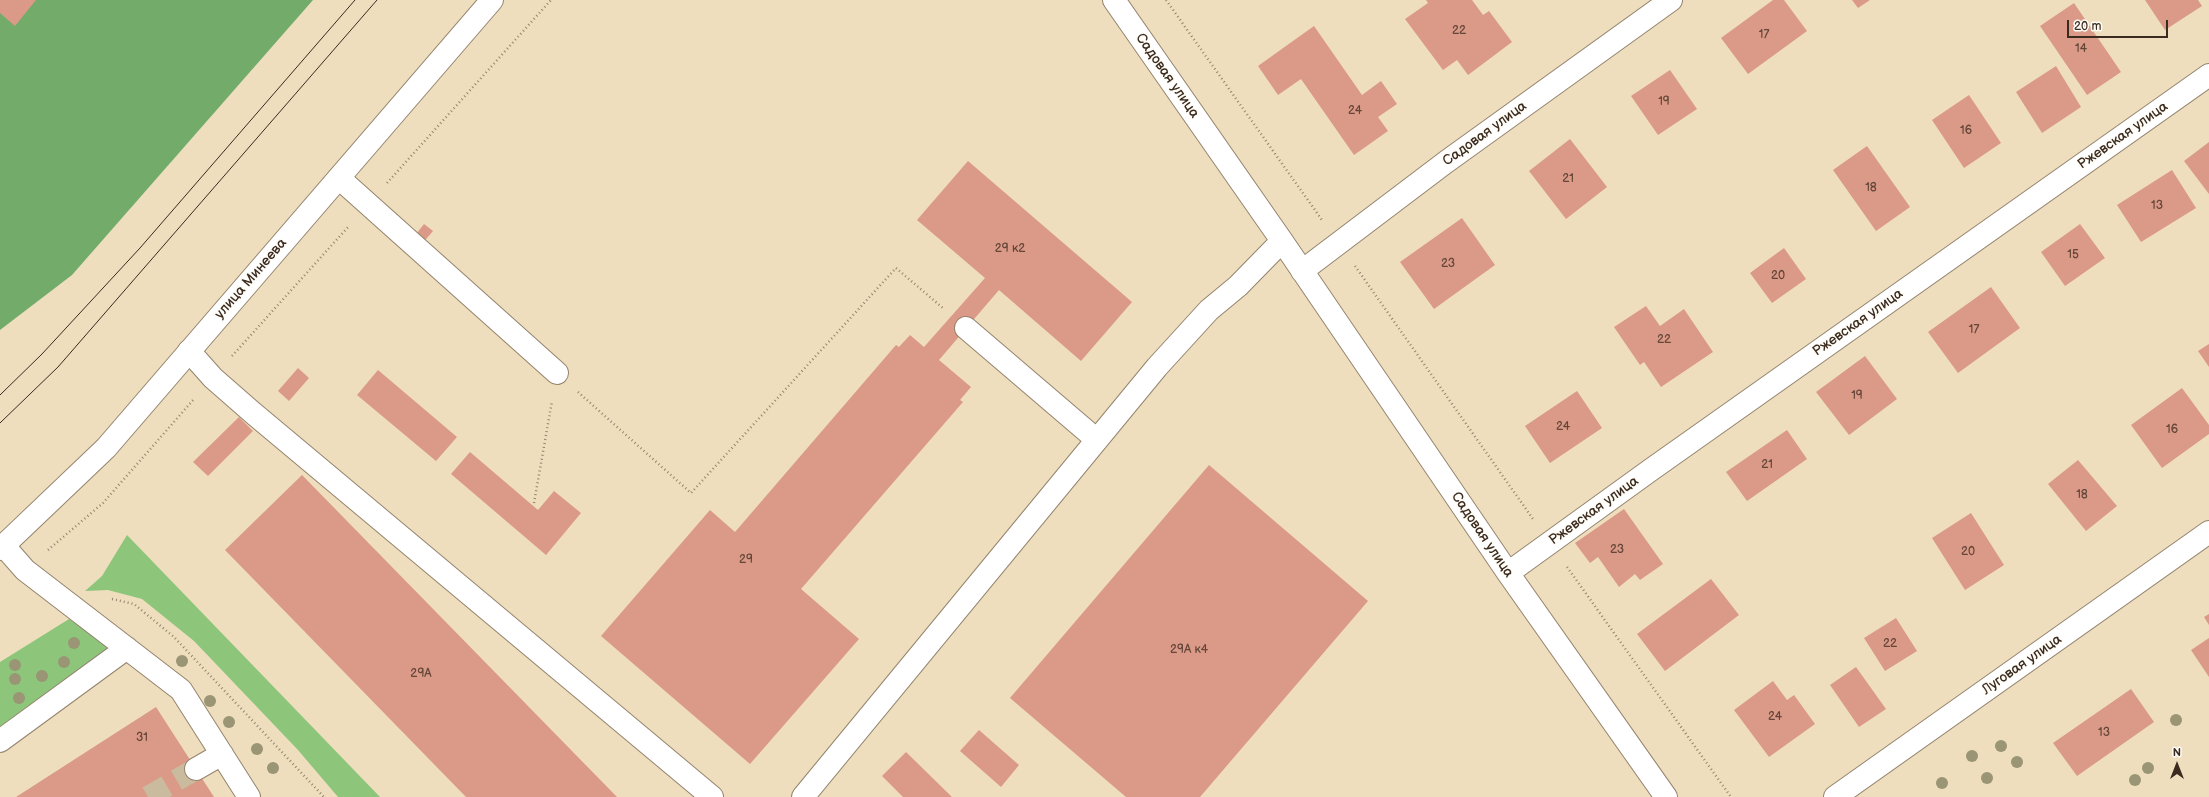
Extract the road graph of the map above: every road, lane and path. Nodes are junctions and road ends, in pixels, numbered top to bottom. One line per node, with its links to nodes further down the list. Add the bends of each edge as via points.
1 (492, 0): 7 (street, улица Минеева)
2 (551, 0): 8 (path)
3 (1114, 0): 9 (street, Садовая улица)
4 (1166, 0): 10 (path)
5 (1671, 0): 10 (street, Садовая улица, via 1446,162)
6 (2209, 75): 20 (street, Ржевская улица, via 1658,464)
7 (339, 178): 8 (street); 14 (street, улица Минеева)
8 (368, 205): 15 (street); 16 (path)
9 (1282, 241): 11 (street, Садовая улица); 17 (street, via 1238,286 1210,310 1157,367)
10 (1339, 244): 11 (street, Садовая улица); 20 (path)
11 (1302, 271): 23 (street, Садовая улица)
12 (946, 311): 15 (path, via 896,268 691,493)
13 (966, 328): 17 (street)
14 (189, 351): 16 (street); 21 (street, улица Минеева, via 106,448)
15 (557, 372): 18 (path)
16 (213, 378): 22 (path, via 103,503); 29 (street)
17 (1097, 440): 30 (street)
18 (534, 503)
19 (2209, 532): 33 (street, Луговая улица)
20 (1551, 544): 23 (street, Ржевская улица); 32 (path)
21 (2, 548): 22 (street)
22 (25, 570): 24 (street)
23 (1508, 573): 31 (street, Садовая улица)
24 (127, 648): 25 (street); 26 (street, via 181,690)
25 (0, 741)
26 (222, 754): 27 (street); 28 (street)
27 (196, 769)
28 (249, 797)
29 (712, 797)
30 (804, 797)
31 (1666, 797)
32 (1731, 797)
33 (1835, 797)

